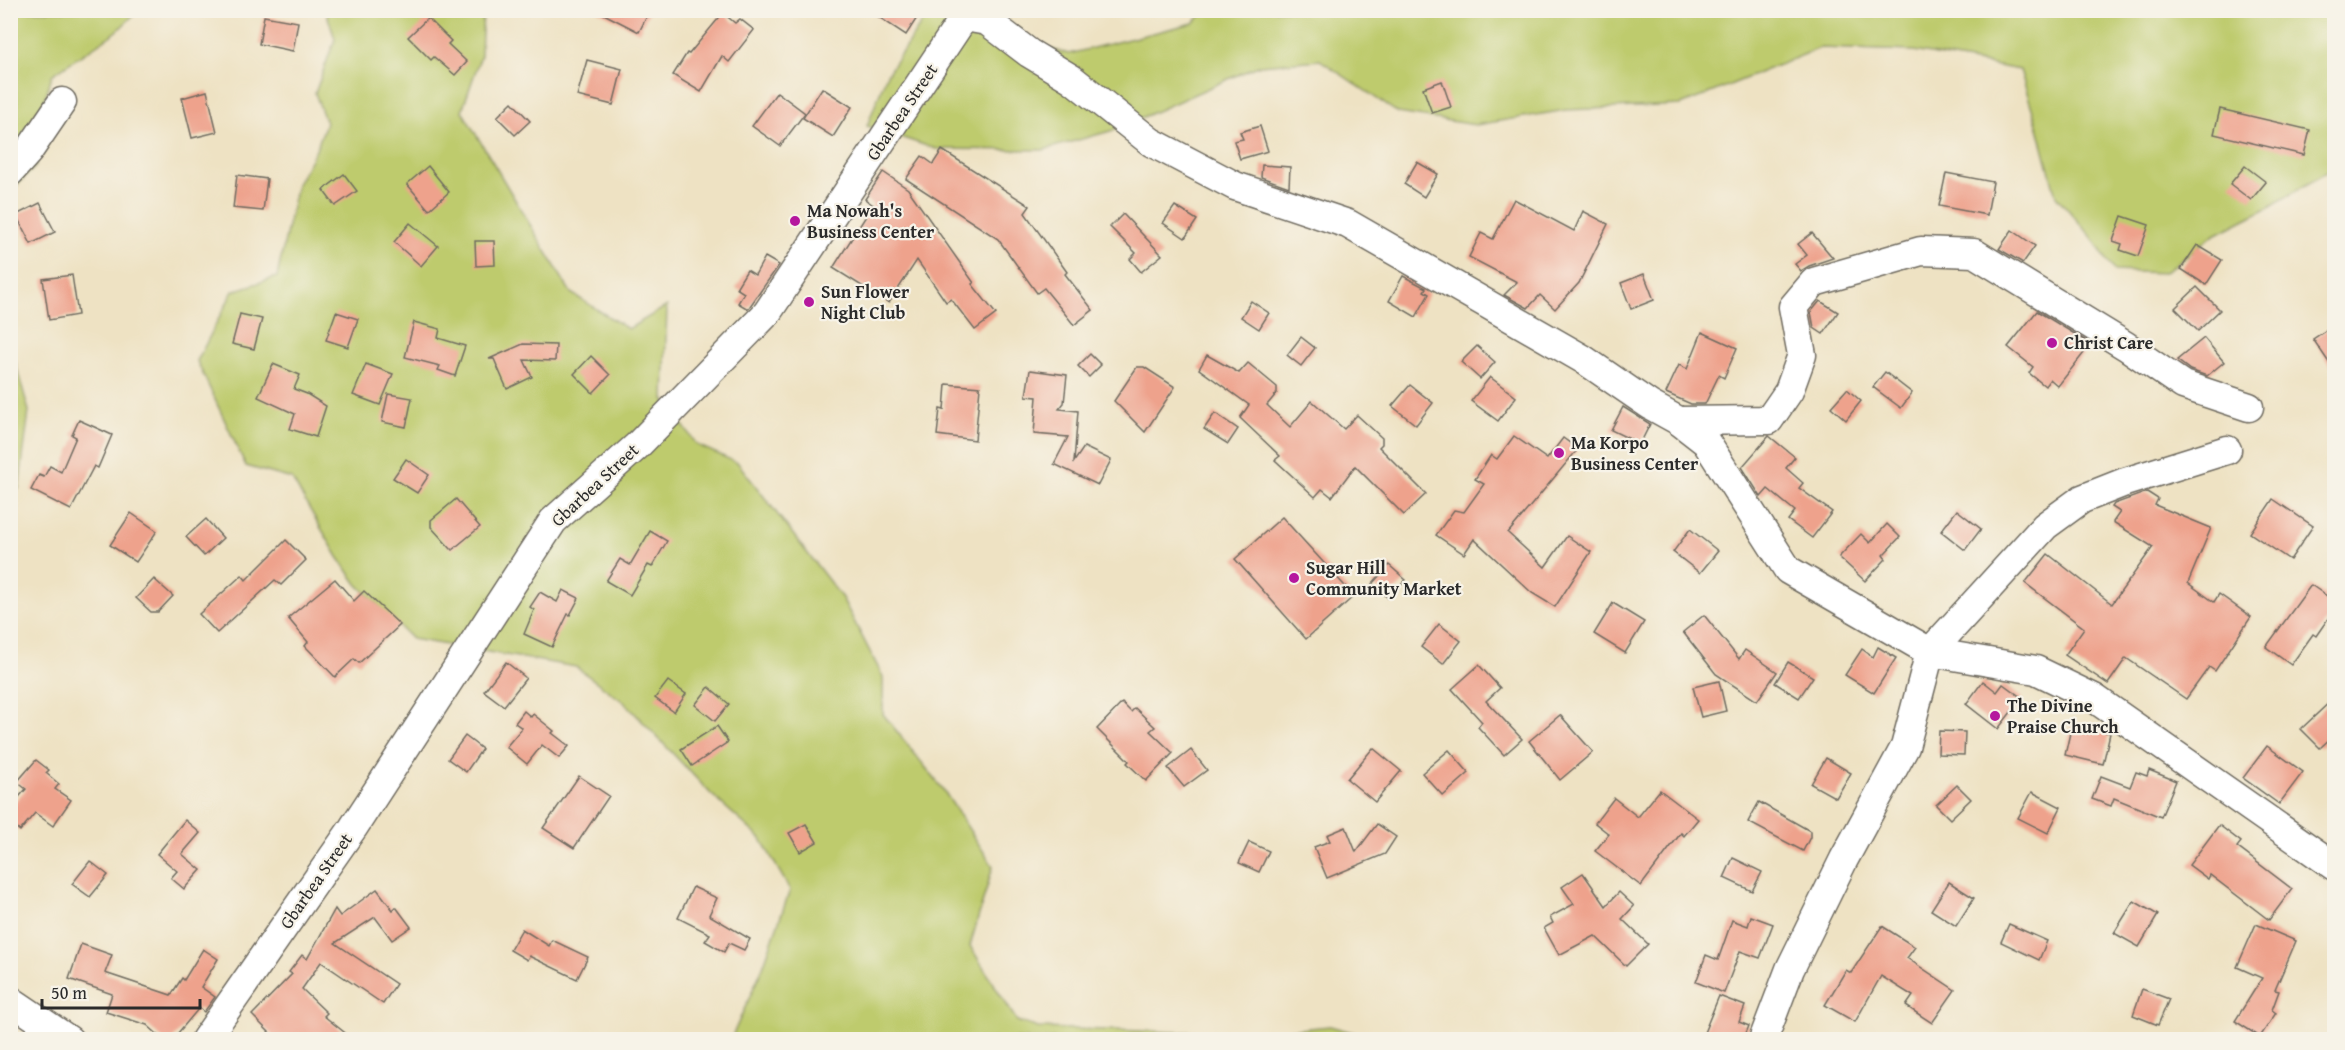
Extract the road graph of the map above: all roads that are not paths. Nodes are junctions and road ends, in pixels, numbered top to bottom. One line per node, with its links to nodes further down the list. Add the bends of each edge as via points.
1 (967, 14): 5 (street, via 987,21 1072,79 1151,142 1235,186 1348,224 1583,359); 11 (street, Gbarbea Street, via 767,313 637,446 553,522 353,828)
2 (62, 102): 3 (street)
3 (10, 172)
4 (2249, 407): 5 (street, via 2183,385 1974,253 1921,251 1814,282 1792,307 1802,355 1789,391 1769,420)
5 (1679, 421): 7 (street, via 1706,442 1788,570)
6 (2227, 450): 7 (street, via 2082,499 2045,526)
7 (1930, 652): 8 (street, via 2036,670 2094,698); 12 (street, via 1905,747 1790,969)
8 (2334, 866)
9 (10, 1000): 10 (street)
10 (69, 1040)
11 (205, 1040)
12 (1763, 1040)

